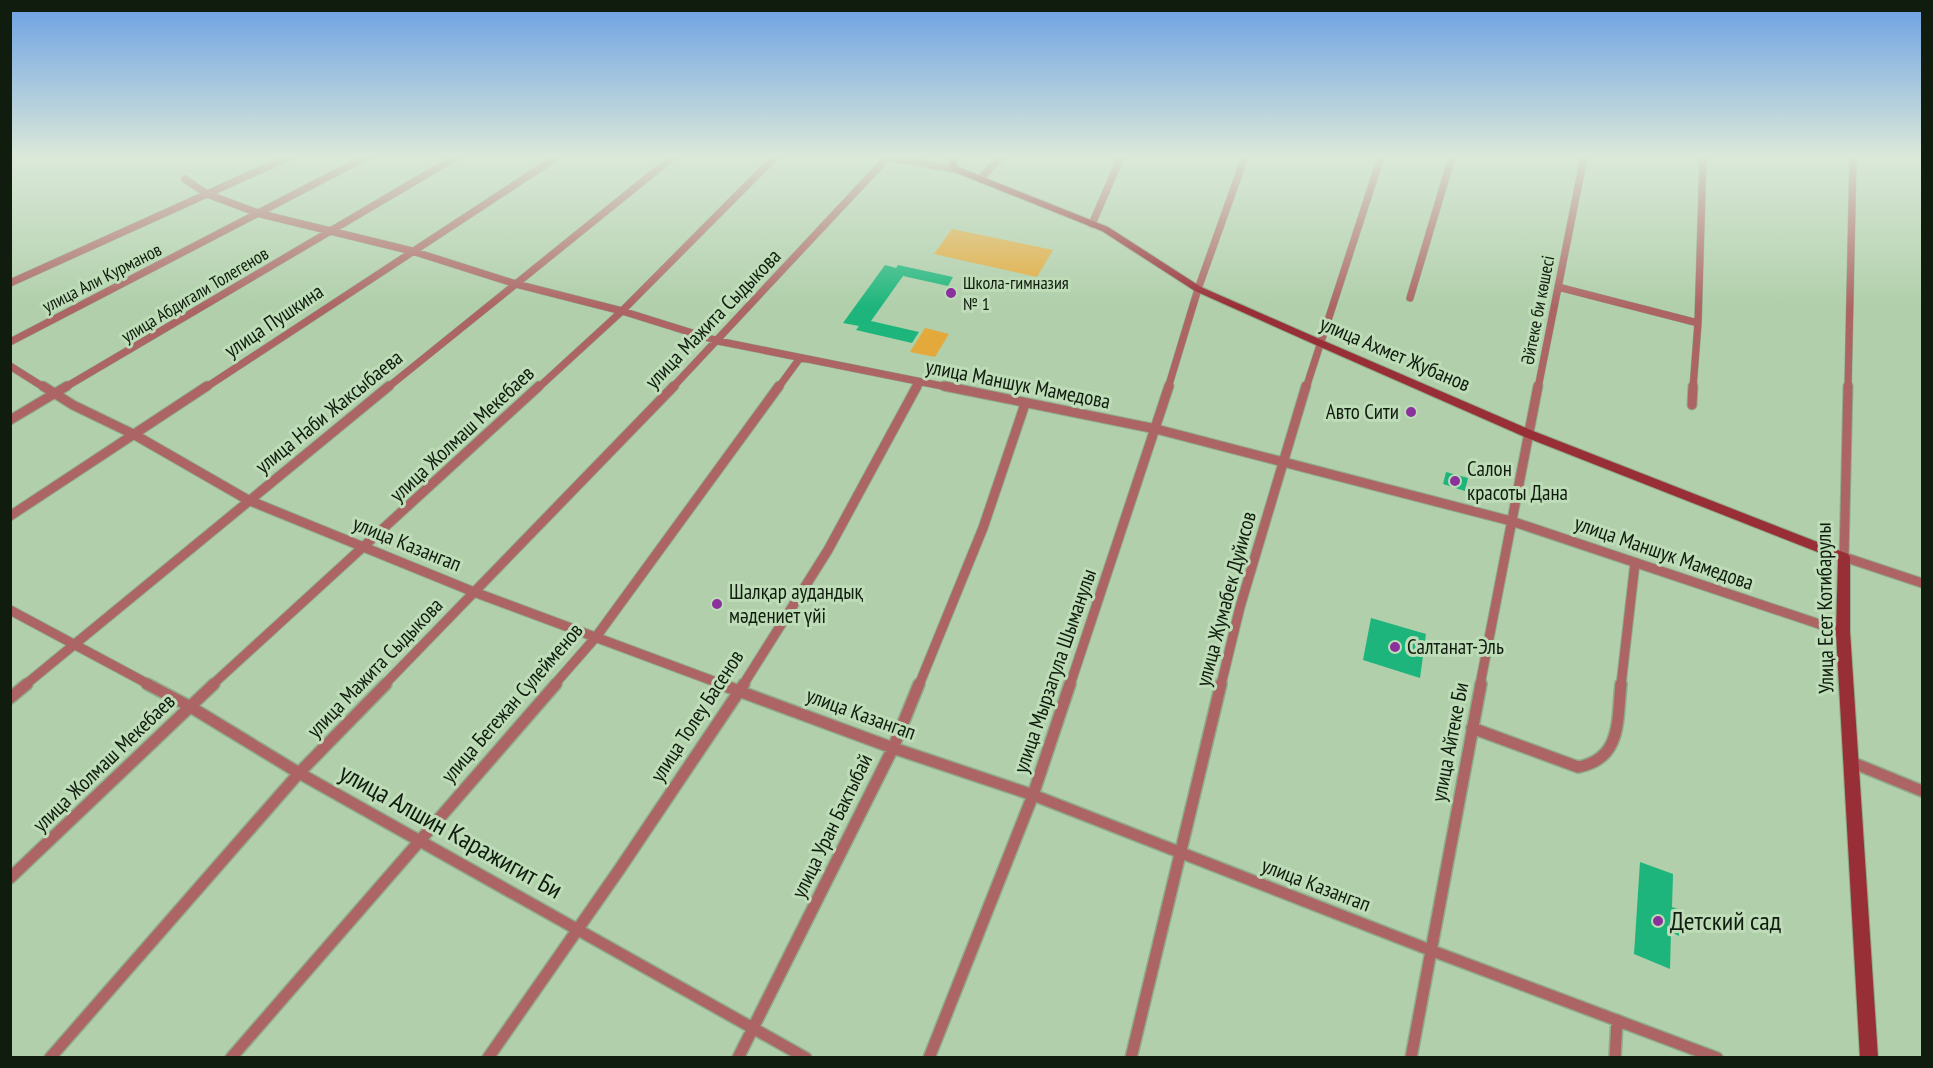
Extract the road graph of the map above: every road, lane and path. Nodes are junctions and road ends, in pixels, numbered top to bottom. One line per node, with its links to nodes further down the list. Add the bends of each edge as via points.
1 (179, 207): 21 (street)
2 (242, 207): 17 (street, улица Маншук Мамедова)
3 (274, 207): 17 (street, улица Али Курманов)
4 (372, 207): 19 (street, улица Абдигали Толегенов)
5 (480, 207): 20 (street, улица Пушкина)
6 (611, 207): 22 (street, улица Наби Жаксыбаева)
7 (725, 207): 26 (street, улица Жолмаш Мекебаев)
8 (841, 207): 28 (street, улица Мажита Сыдыкова)
9 (1049, 207): 18 (main road, улица Ахмет Жубанов)
10 (1099, 207): 18 (street)
11 (1227, 207): 24 (street, улица Мырзагула Шыманулы)
12 (1365, 207): 30 (street, улица Жумабек Дуйисов)
13 (1437, 207): 25 (street)
14 (1574, 207): 23 (street, Әйтеке би көшесі)
15 (1701, 207): 27 (street)
16 (1852, 207): 46 (street, Улица Есет Котибарулы)
17 (261, 214): 19 (street, улица Маншук Мамедова); 29 (street, улица Али Курманов)
18 (1092, 224): 24 (main road, улица Ахмет Жубанов)
19 (330, 232): 20 (street, улица Маншук Мамедова); 34 (street, улица Абдигали Толегенов)
20 (412, 251): 22 (street, улица Маншук Мамедова); 40 (street, улица Пушкина)
21 (10, 283)
22 (516, 284): 26 (street, улица Маншук Мамедова); 42 (street, улица Наби Жаксыбаева)
23 (1558, 286): 27 (street); 39 (street, Әйтеке би көшесі)
24 (1198, 289): 30 (main road, улица Ахмет Жубанов); 38 (street, улица Мырзагула Шыманулы)
25 (1410, 298)
26 (622, 311): 28 (street, улица Маншук Мамедова); 45 (street, улица Жолмаш Мекебаев)
27 (1698, 323): 36 (street)
28 (718, 341): 31 (street, улица Маншук Мамедова); 49 (street, улица Мажита Сыдыкова)
29 (10, 342)
30 (1320, 343): 39 (main road, улица Ахмет Жубанов); 41 (street, улица Жумабек Дуйисов)
31 (800, 358): 33 (street, улица Маншук Мамедова); 52 (street, улица Бегежан Сулейменов)
32 (10, 366): 34 (street, улица Казангап)
33 (919, 383): 35 (street, улица Маншук Мамедова); 54 (street, улица Толеу Басенов, via 829,548)
34 (58, 394): 37 (street, улица Абдигали Толегенов); 40 (street, улица Казангап)
35 (1024, 404): 38 (street, улица Маншук Мамедова); 58 (street, улица Уран Бактыбай, via 983,528)
36 (1692, 405)
37 (10, 420)
38 (1156, 429): 41 (street, улица Маншук Мамедова); 62 (street, улица Мырзагула Шыманулы)
39 (1529, 434): 44 (street, улица Айтеке Би); 46 (main road, улица Ахмет Жубанов)
40 (135, 435): 42 (street, улица Казангап); 43 (street, улица Пушкина)
41 (1282, 461): 44 (street, улица Маншук Мамедова); 64 (street, улица Жумабек Дуйисов, via 1240,608)
42 (248, 500): 45 (street, улица Казангап); 53 (street, улица Наби Жаксыбаева)
43 (10, 516)
44 (1511, 521): 47 (street, улица Маншук Мамедова); 57 (street, улица Айтеке Би)
45 (365, 548): 49 (street, улица Казангап); 56 (street, улица Жолмаш Мекебаев)
46 (1844, 557): 48 (street); 51 (main road, Улица Есет Котибарулы)
47 (1635, 563): 51 (street, улица Маншук Мамедова); 57 (street, via 1615,741 1595,764 1578,767)
48 (1923, 583)
49 (474, 592): 52 (street, улица Казангап); 60 (street, улица Мажита Сыдыкова)
50 (10, 610): 53 (street, улица Алшин Каражигит Би)
51 (1843, 633): 59 (main road, Улица Есет Котибарулы)
52 (596, 637): 54 (street, улица Казангап); 63 (street, улица Бегежан Сулейменов)
53 (75, 644): 55 (street, улица Наби Жаксыбаева); 56 (street, улица Алшин Каражигит Би)
54 (739, 690): 58 (street, улица Казангап); 66 (street, улица Толеу Басенов)
55 (10, 699)
56 (189, 706): 60 (street, улица Алшин Каражигит Би); 65 (street, улица Жолмаш Мекебаев)
57 (1472, 729): 67 (street, улица Айтеке Би)
58 (893, 748): 62 (street, улица Казангап); 69 (street, улица Уран Бактыбай)
59 (1851, 762): 61 (street); 80 (main road, Улица Есет Котибарулы)
60 (299, 772): 63 (street, улица Алшин Каражигит Би); 70 (street, улица Мажита Сыдыкова)
61 (1923, 791)
62 (1033, 795): 64 (street, улица Казангап); 75 (street, улица Мырзагула Шыманулы)
63 (419, 839): 66 (street, улица Алшин Каражигит Би); 71 (street, улица Бегежан Сулейменов)
64 (1183, 853): 67 (street, улица Казангап); 76 (street, улица Жумабек Дуйисов)
65 (10, 878)
66 (580, 928): 69 (street, улица Алшин Каражигит Би); 72 (street, улица Толеу Басенов)
67 (1430, 950): 68 (street, улица Казангап); 77 (street, улица Айтеке Би)
68 (1617, 1020): 78 (street); 79 (street, улица Казангап)
69 (754, 1027): 73 (street, улица Уран Бактыбай); 74 (street, улица Алшин Каражигит Би)
70 (50, 1058)
71 (231, 1058)
72 (488, 1058)
73 (738, 1058)
74 (806, 1058)
75 (929, 1058)
76 (1131, 1058)
77 (1411, 1058)
78 (1615, 1058)
79 (1717, 1058)
80 (1869, 1058)

